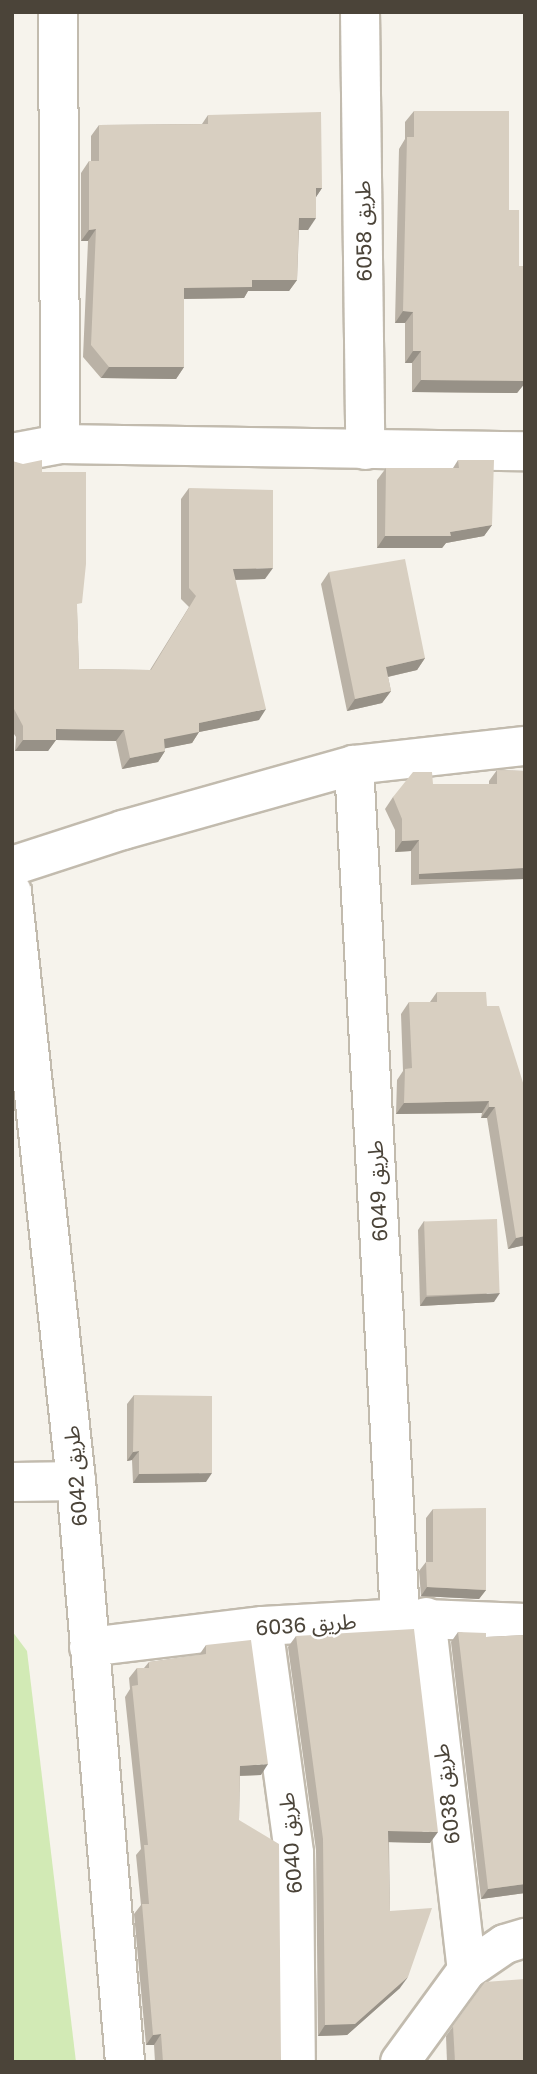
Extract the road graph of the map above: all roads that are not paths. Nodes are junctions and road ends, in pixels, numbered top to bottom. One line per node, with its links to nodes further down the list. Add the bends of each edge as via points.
1 (58, 12): 3 (street)
2 (360, 12): 4 (street, طريق 6058)
3 (60, 444): 4 (street); 6 (street)
4 (365, 450): 5 (street)
5 (525, 451)
6 (12, 453)
7 (524, 746): 8 (street)
8 (354, 765): 9 (street); 13 (street, طريق 6049)
9 (12, 866)
10 (12, 892): 11 (street, طريق 6042)
11 (76, 1481): 12 (street); 16 (street, طريق 6042)
12 (12, 1482)
13 (413, 1618): 14 (street, طريق 6036); 15 (street, طريق 6036); 18 (street, طريق 6038)
14 (525, 1623)
15 (263, 1626): 16 (street, طريق 6036); 20 (street, طريق 6040, via 294,1853)
16 (89, 1647): 19 (street, طريق 6042)
17 (525, 1938): 18 (street, via 505,1944)
18 (467, 1970): 21 (street)
19 (125, 2062)
20 (296, 2062)
21 (400, 2062)

